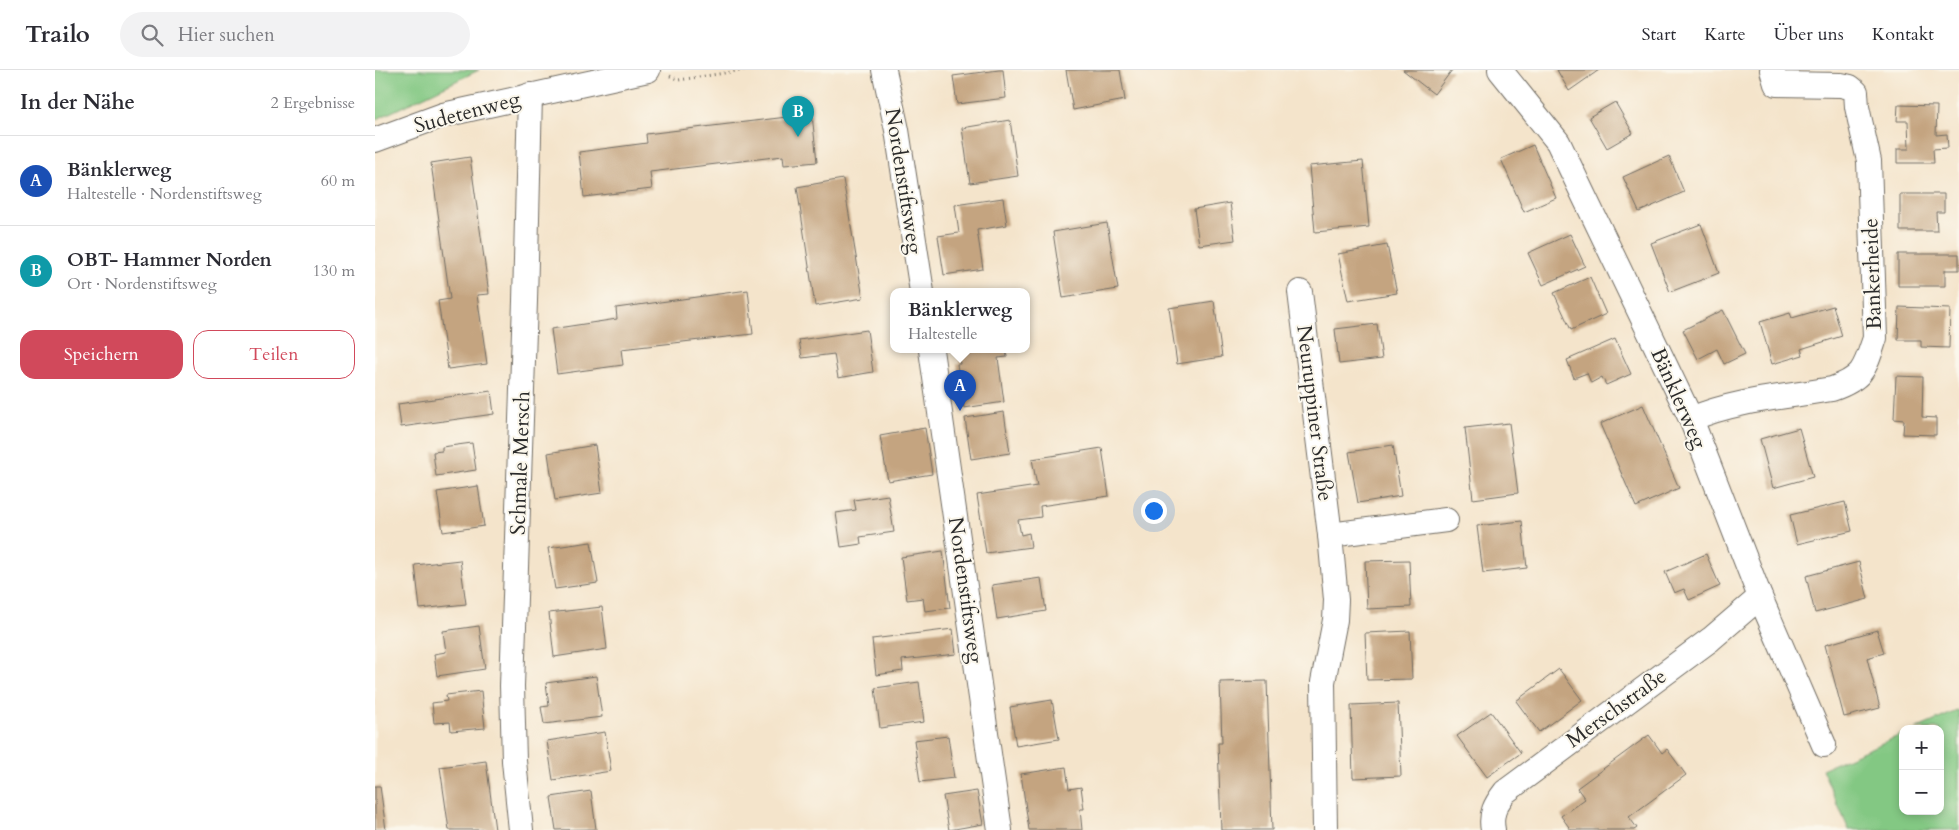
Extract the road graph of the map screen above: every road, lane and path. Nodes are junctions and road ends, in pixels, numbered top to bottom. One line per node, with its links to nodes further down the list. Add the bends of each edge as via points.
1 (744, 70): 5 (path, via 679,80)
2 (884, 70): 8 (street, Nordenstiftsweg, via 897,130)
3 (1500, 70): 11 (street, Bänklerweg, via 1558,142)
4 (1772, 70): 11 (street, Bankerheide, via 1776,84 1841,85 1855,92 1869,161 1875,338 1868,362 1855,379 1845,385 1730,406)
5 (656, 72): 6 (street, Sudetenweg)
6 (529, 95): 7 (street, Sudetenweg, via 443,115); 16 (street, Schmale Mersch, via 512,686 514,761)
7 (375, 140)
8 (921, 288)
9 (1300, 292): 13 (street, Neuruppiner Straße)
10 (931, 353): 17 (street, Nordenstiftsweg)
11 (1691, 419): 14 (street, Bänklerweg)
12 (1446, 520): 13 (street)
13 (1330, 535): 18 (street, Neuruppiner Straße, via 1335,620 1323,682)
14 (1760, 597): 15 (street, Bänklerweg); 19 (street, Merschstraße, via 1711,639 1505,792 1495,806 1491,820)
15 (1824, 745)
16 (521, 830)
17 (1000, 830)
18 (1325, 830)
19 (1493, 830)

